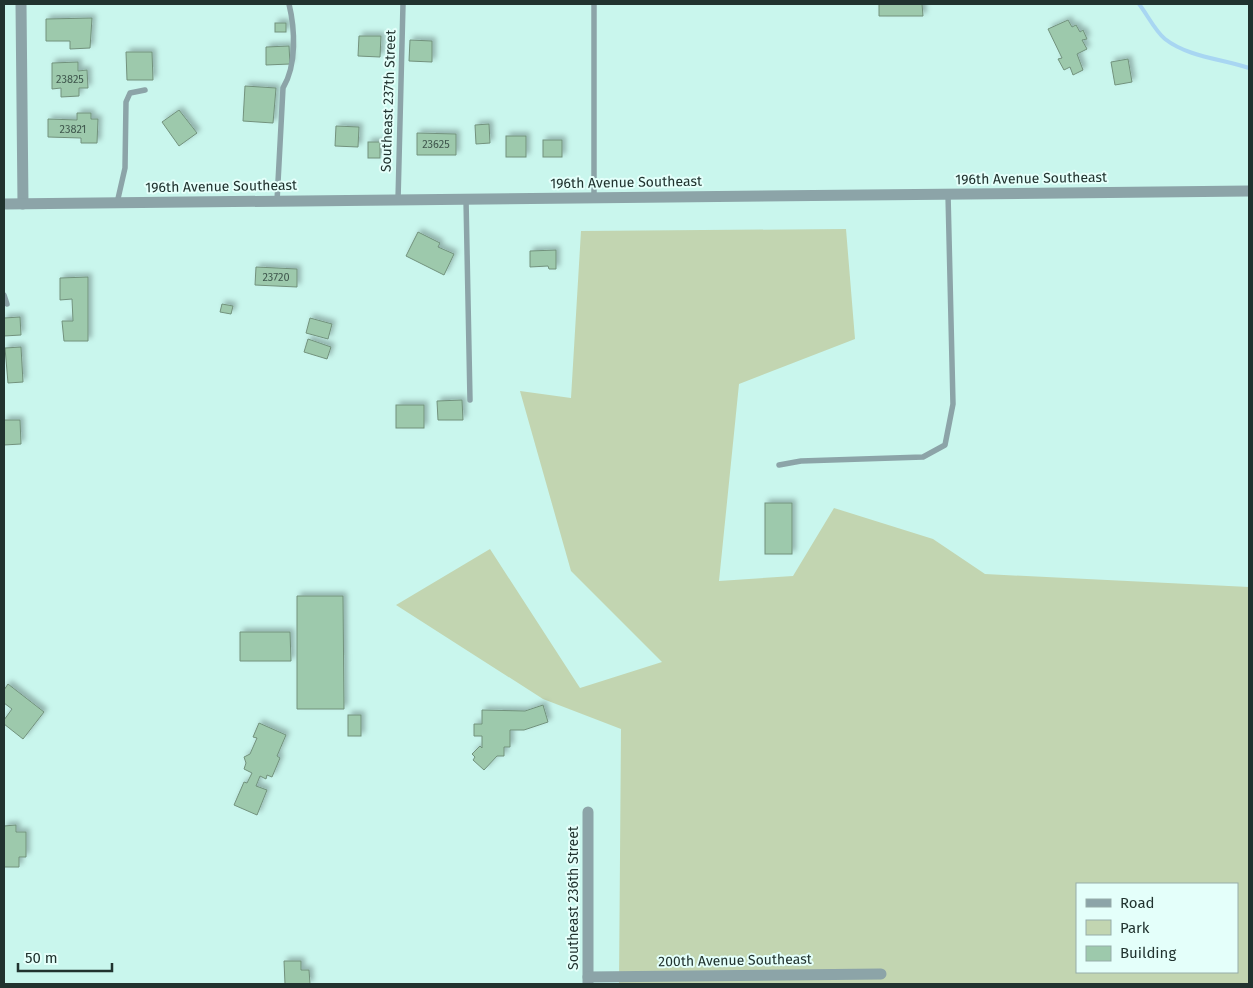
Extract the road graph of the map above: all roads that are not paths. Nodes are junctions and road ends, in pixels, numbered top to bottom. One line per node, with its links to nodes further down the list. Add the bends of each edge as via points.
1 (21, 4): 14 (street)
2 (289, 4): 11 (lane, via 293,19 292,65 283,88)
3 (403, 4): 10 (lane, Southeast 237th Street)
4 (594, 4): 8 (lane)
5 (145, 90): 12 (lane, via 130,93 126,102 124,168)
6 (1249, 191): 7 (street, 196th Avenue Southeast)
7 (948, 194): 8 (street, 196th Avenue Southeast); 18 (lane, via 954,404 945,445 923,457 801,461)
8 (594, 197): 9 (street, 196th Avenue Southeast)
9 (466, 198): 10 (street, 196th Avenue Southeast); 17 (lane)
10 (398, 200): 11 (street, 196th Avenue Southeast)
11 (277, 201): 12 (street, 196th Avenue Southeast)
12 (116, 203): 14 (street, 196th Avenue Southeast)
13 (4, 204): 14 (street, 196th Avenue Southeast)
14 (23, 204)
15 (4, 295): 16 (lane)
16 (8, 304)
17 (470, 400)
18 (779, 465)
19 (588, 812): 21 (street, Southeast 236th Street)
20 (882, 974): 21 (street, 200th Avenue Southeast)
21 (588, 981)

